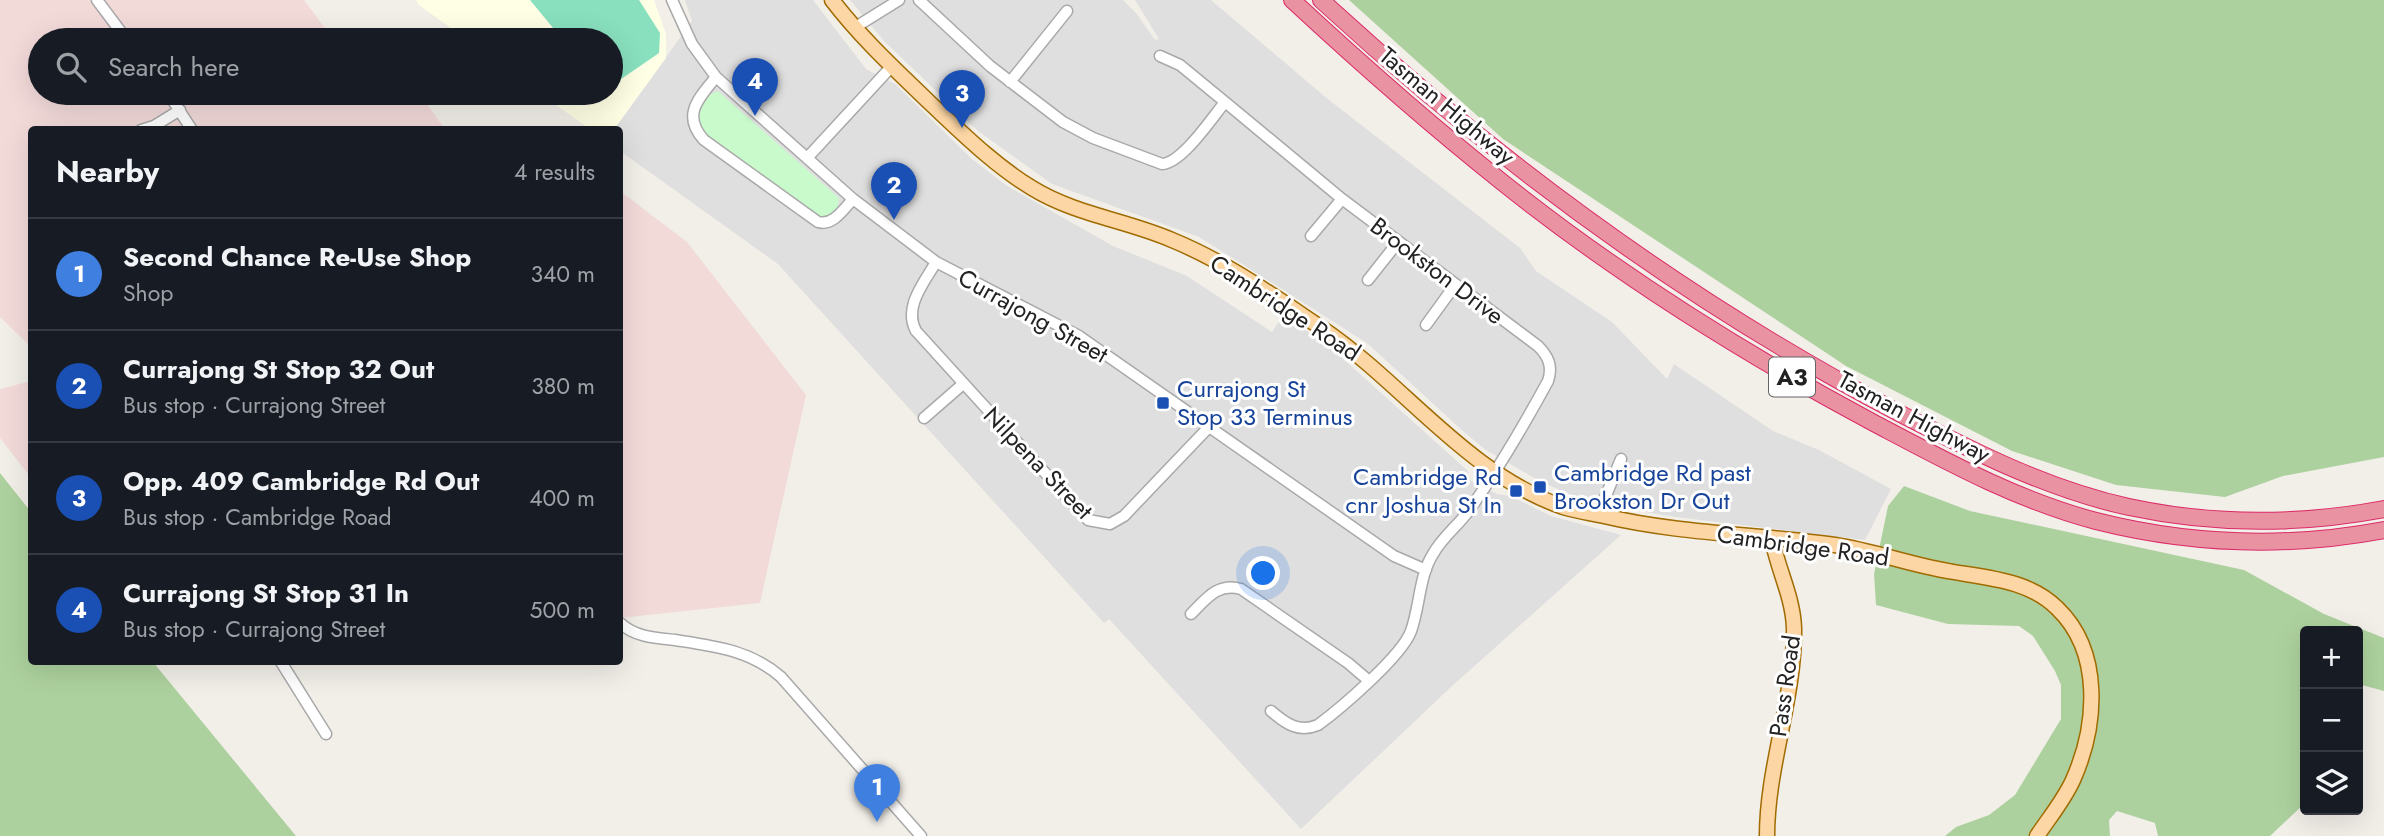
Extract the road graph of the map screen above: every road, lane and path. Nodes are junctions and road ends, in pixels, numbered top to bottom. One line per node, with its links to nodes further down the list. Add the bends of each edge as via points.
1 (97, 0): 9 (street)
2 (672, 0): 13 (street, Currajong Street, via 683,29)
3 (832, 0): 10 (main road, Cambridge Road)
4 (899, 0): 10 (street)
5 (919, 0): 14 (street)
6 (1292, 0): 36 (highway, Tasman Highway / A3, via 1504,184 1597,251 1753,354 2003,489 2096,520 2195,538 2273,542)
7 (1321, 0): 34 (highway, Tasman Highway / A3, via 1491,147 1664,273 1787,352 1958,444 2067,490 2166,514 2282,521)
8 (1067, 11): 14 (street)
9 (118, 28)
10 (854, 28): 12 (main road, Cambridge Road)
11 (1160, 56): 15 (street, Brookston Drive, via 1180,65)
12 (892, 66): 20 (street); 33 (main road, Cambridge Road, via 996,164 1032,189 1092,216 1168,238 1223,265 1328,332)
13 (716, 77): 20 (street, Currajong Street); 21 (street, via 693,113 695,128 704,140 818,222 833,220)
14 (1010, 82): 15 (street, via 1078,131 1162,164 1180,155)
15 (1225, 102): 22 (street, Brookston Drive)
16 (177, 105): 17 (street)
17 (180, 110): 18 (street); 19 (street)
18 (154, 126)
19 (190, 126)
20 (808, 157): 21 (street, Currajong Street)
21 (853, 199): 25 (street, Currajong Street)
22 (1342, 199): 23 (street); 24 (street, Brookston Drive)
23 (1311, 236)
24 (1398, 242): 26 (street); 27 (street, Brookston Drive)
25 (936, 262): 29 (street, Nilpena Street, via 913,303 911,320); 31 (street, Currajong Street, via 1079,336)
26 (1368, 280)
27 (1455, 285): 28 (street); 33 (street, Brookston Drive, via 1538,346 1549,361 1548,381)
28 (1426, 325)
29 (963, 384): 30 (street, Nilpena Street); 31 (street, Nilpena Street, via 1082,515 1103,524 1124,516)
30 (924, 418)
31 (1208, 428): 38 (street, Currajong Street, via 1394,556)
32 (1621, 460): 35 (street)
33 (1495, 472): 35 (main road, Cambridge Road, via 1564,507); 38 (street, via 1438,545)
34 (2384, 509)
35 (1598, 515): 37 (main road, Cambridge Road, via 1637,524)
36 (2384, 530)
37 (1772, 539): 46 (main road, Pass Road, via 1794,627); 47 (main road, Cambridge Road, via 1834,545 2007,581 2030,588 2067,618 2088,661 2091,705 2072,783)
38 (1426, 570): 42 (street, via 1408,638 1398,654)
39 (1191, 614): 42 (street, via 1215,591 1241,589)
40 (623, 625): 45 (street, via 643,636 730,650 771,669)
41 (283, 665): 44 (street)
42 (1368, 680): 43 (street, via 1311,728 1297,728)
43 (1271, 711)
44 (326, 734)
45 (920, 836)
46 (1767, 836)
47 (2037, 836)

